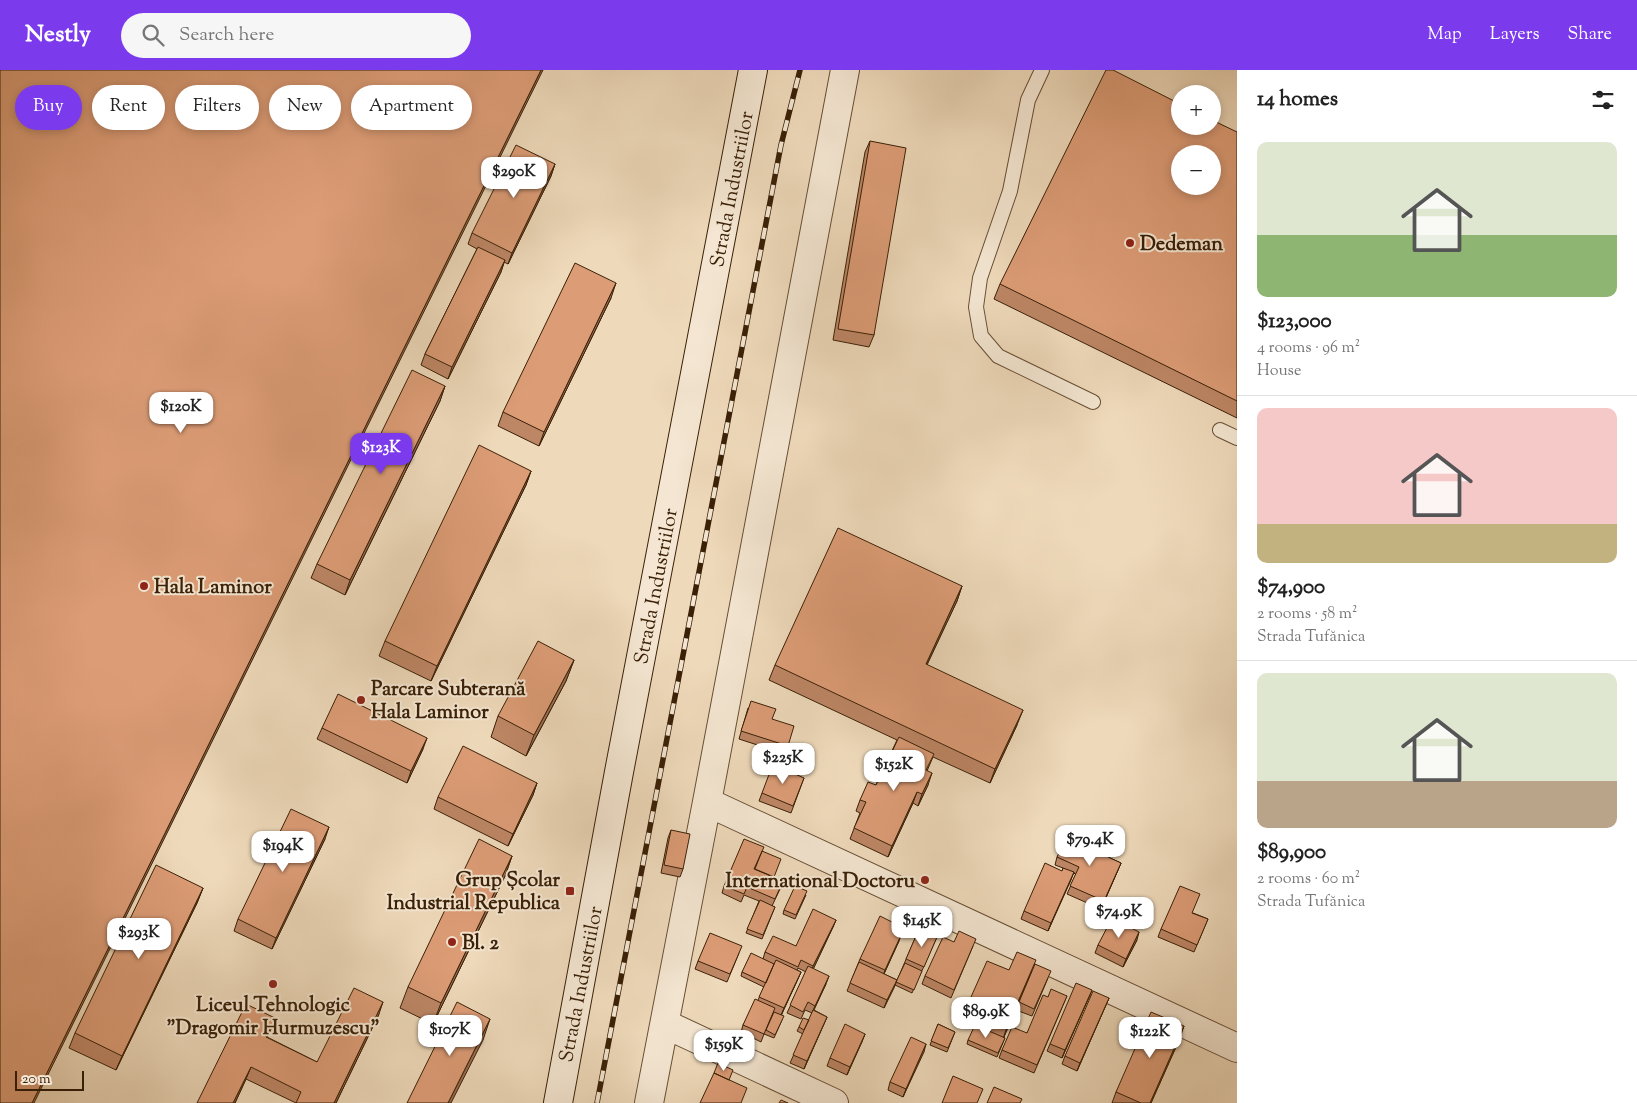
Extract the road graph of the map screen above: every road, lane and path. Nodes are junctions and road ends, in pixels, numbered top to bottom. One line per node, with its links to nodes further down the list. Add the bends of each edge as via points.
1 (754, 70): 10 (street, Strada Industriilor)
2 (845, 70): 7 (street)
3 (1042, 70): 4 (lane, via 1028,100 1010,191 980,278 976,307 981,336 998,356)
4 (1093, 402)
5 (1220, 430): 6 (lane)
6 (1237, 438)
7 (707, 802): 8 (street); 9 (street)
8 (665, 1024): 11 (street); 12 (street)
9 (1237, 1048)
10 (558, 1103)
11 (649, 1103)
12 (834, 1103)

